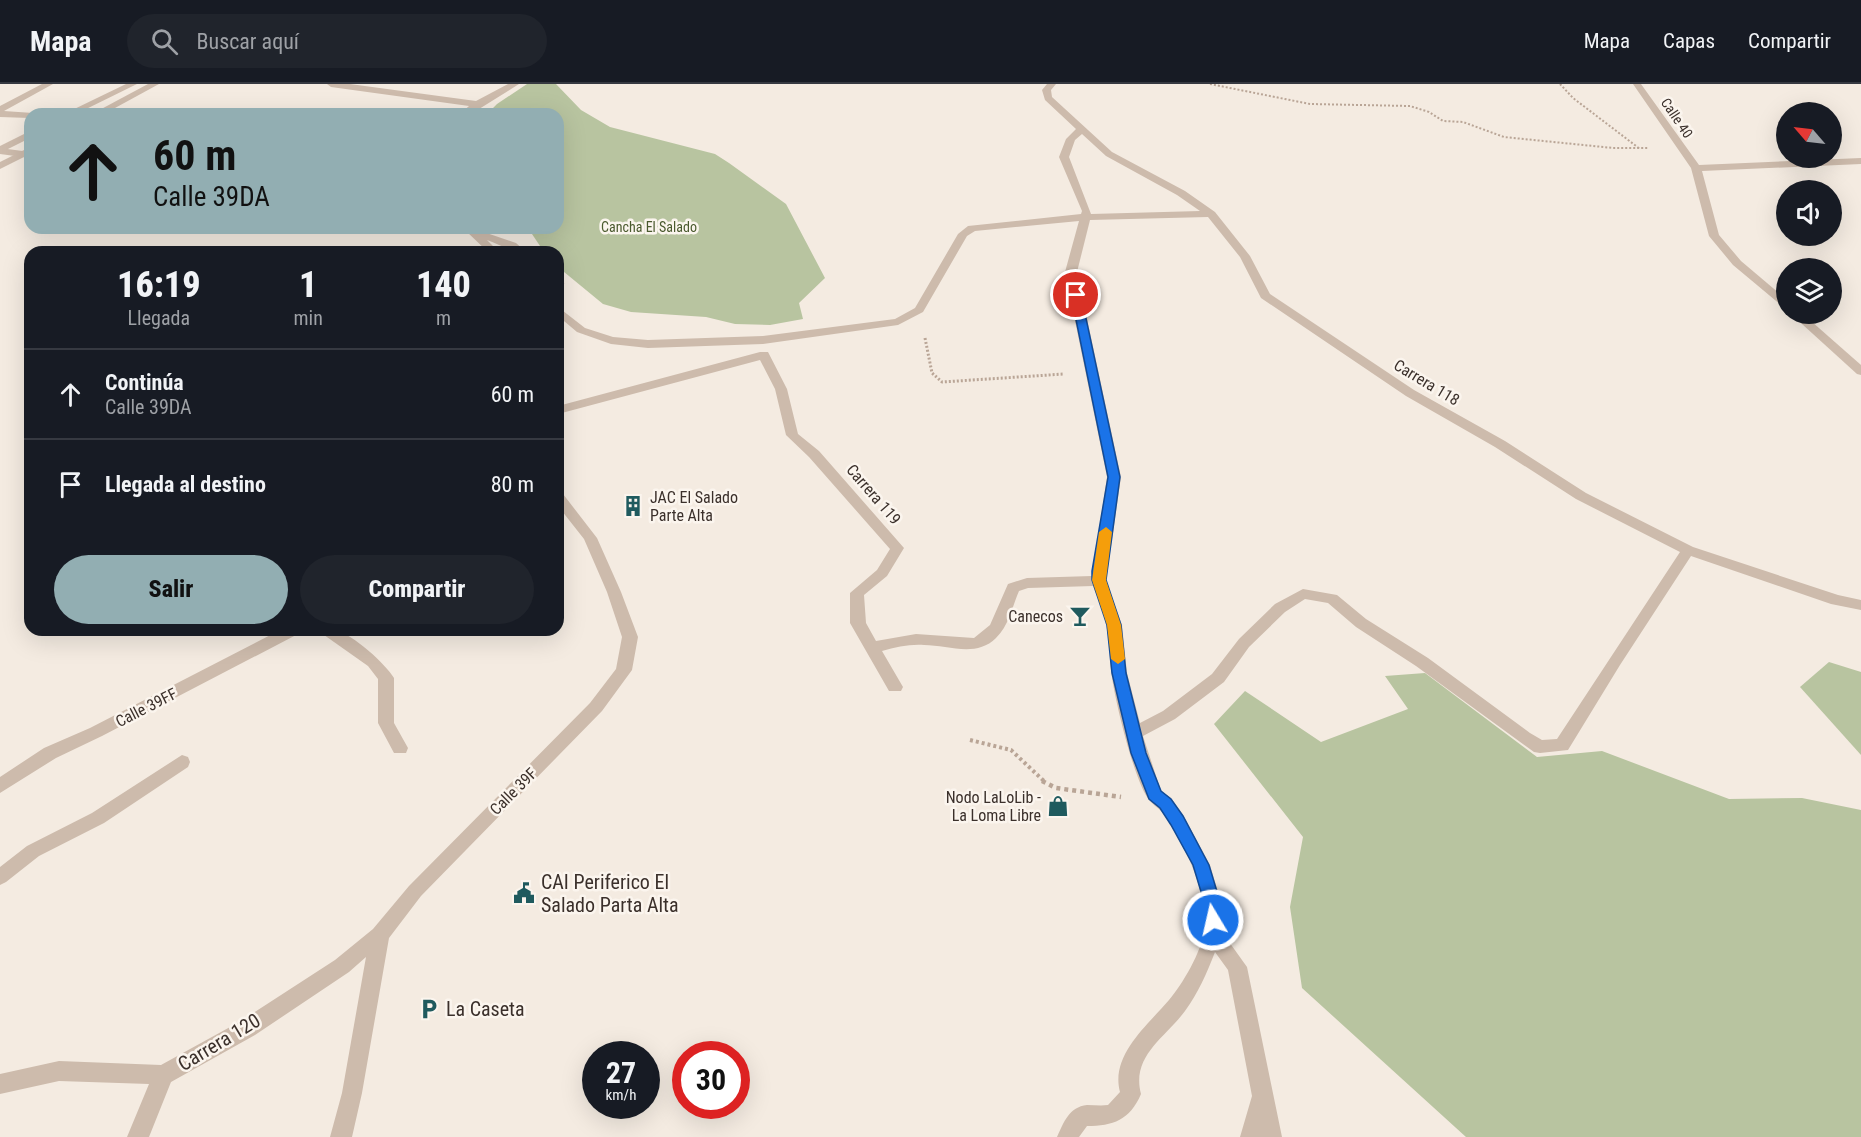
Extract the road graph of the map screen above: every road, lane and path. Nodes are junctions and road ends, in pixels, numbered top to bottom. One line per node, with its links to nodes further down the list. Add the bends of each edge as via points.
1 (49, 84): 14 (street)
2 (133, 84): 11 (street)
3 (156, 84): 12 (street)
4 (331, 84): 10 (street)
5 (514, 84): 10 (street)
6 (1210, 84): 19 (path, via 1310,104 1410,106 1443,121 1463,122 1504,137)
7 (1560, 84): 19 (path)
8 (1637, 84): 18 (street, Calle 40)
9 (1049, 87): 16 (street, Carrera 118, via 1048,98)
10 (477, 104): 13 (street)
11 (82, 108)
12 (109, 108)
13 (472, 108)
14 (0, 112): 15 (street)
15 (24, 114)
16 (1082, 128): 26 (street, Carrera 118, via 1109,154 1181,193); 27 (street, via 1071,139 1064,157)
17 (24, 137): 20 (street)
18 (1678, 145): 19 (path); 25 (street, Calle 40)
19 (1640, 149)
20 (0, 150): 21 (street)
21 (24, 153)
22 (24, 155): 24 (street)
23 (1861, 161): 25 (street)
24 (0, 166)
25 (1696, 168): 32 (street, via 1714,236 1737,263)
26 (1210, 214): 27 (street); 40 (street, Carrera 118, via 1245,256 1265,296 1410,393 1581,496)
27 (1087, 217): 34 (street, via 972,228 963,234 919,310); 37 (street, via 1071,272)
28 (474, 234): 30 (street)
29 (482, 234): 31 (street)
30 (487, 246)
31 (513, 246)
32 (1776, 296)
33 (564, 315): 34 (street, via 581,330 611,340 648,344 763,340 898,322)
34 (910, 317): 37 (path, via 923,327 932,374 942,382)
35 (1808, 324): 36 (street)
36 (1861, 371)
37 (1092, 373): 41 (street, via 1114,477)
38 (564, 408): 45 (street, Carrera 119, via 764,355 781,389 792,435 814,454 897,548 882,573 858,593 858,623)
39 (564, 505): 55 (street, Calle 39F, via 590,538 614,592 630,637 624,670 596,707 415,891)
40 (1688, 550): 42 (street, Carrera 118); 47 (street, via 1562,745 1540,747 1332,599 1314,594 1295,597 1280,608 1218,678 1169,715)
41 (1099, 580): 45 (street, via 1027,583 1013,588 990,635 977,642 907,640); 47 (street, via 1114,625 1119,673)
42 (1861, 605)
43 (281, 636): 51 (street, Calle 39FF, via 50,753)
44 (334, 636): 49 (street, via 374,662 387,678 386,723)
45 (873, 648): 46 (street, Carrera 119)
46 (895, 687)
47 (1136, 732): 52 (street)
48 (970, 741): 52 (path, via 1011,750 1041,780 1056,788 1115,797)
49 (400, 748)
50 (182, 762): 53 (street, via 98,818 33,851)
51 (0, 786)
52 (1154, 795): 54 (street, via 1177,820 1201,865 1213,905)
53 (0, 877)
54 (1213, 934): 58 (street, via 1237,967); 61 (street, via 1196,977 1177,1006 1149,1034 1131,1066 1127,1079 1131,1094 1109,1116 1089,1113 1078,1120)
55 (380, 935): 56 (street, Carrera 120, via 342,966 248,1028); 60 (street, Calle 39F)
56 (163, 1075): 57 (street, Carrera 120, via 59,1071); 59 (street)
57 (0, 1084)
58 (1263, 1095): 62 (street); 63 (street)
59 (138, 1137)
60 (341, 1137)
61 (1068, 1137)
62 (1251, 1137)
63 (1271, 1137)

